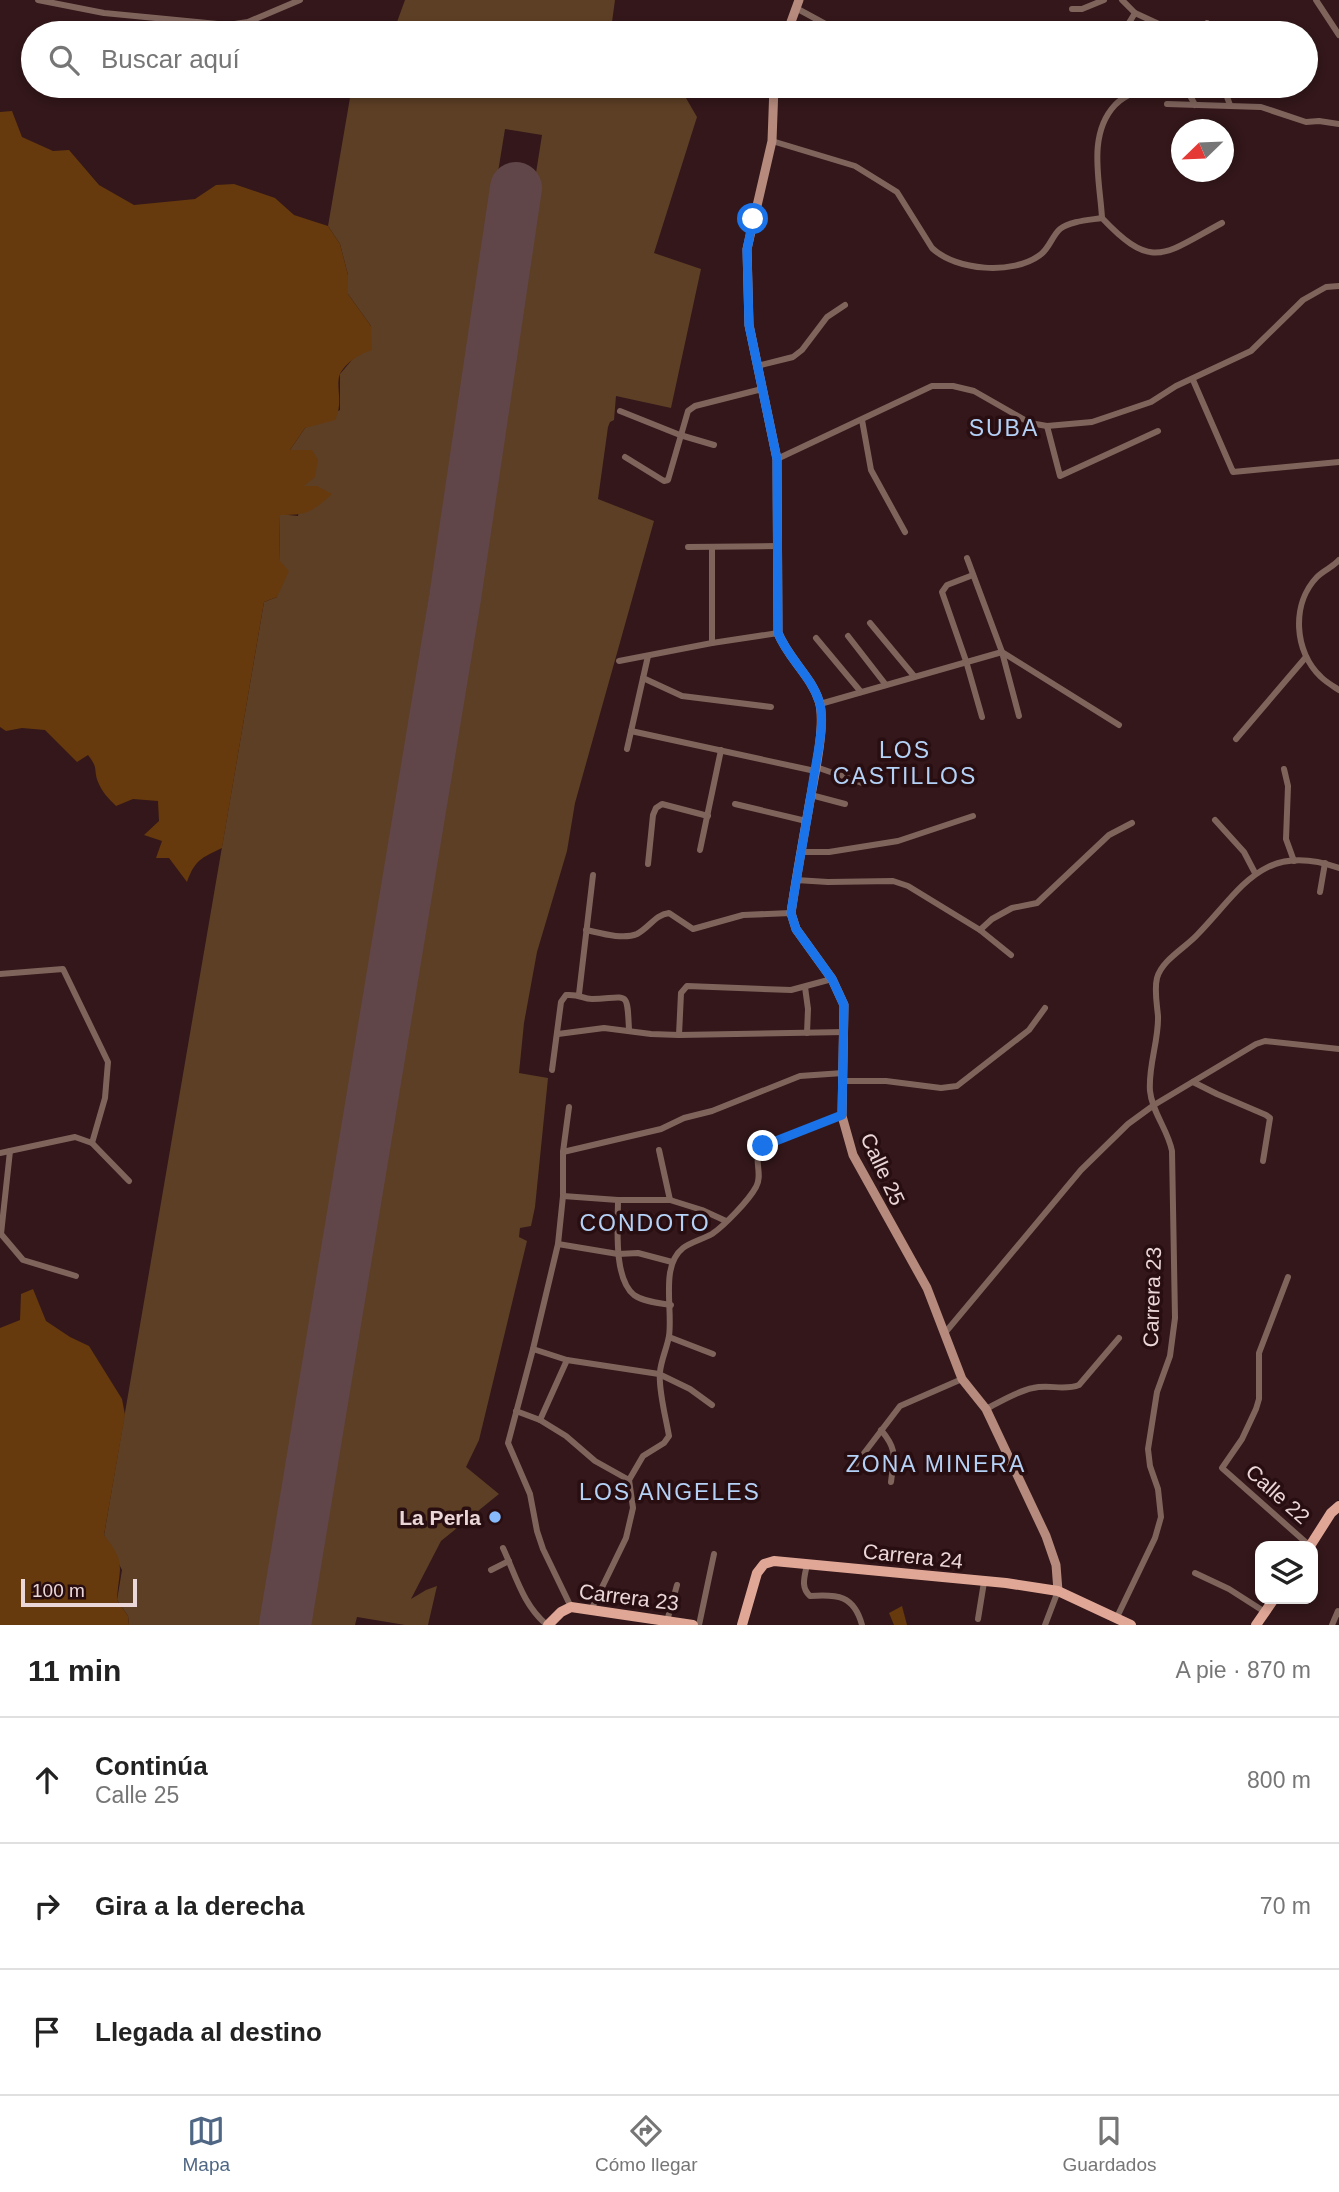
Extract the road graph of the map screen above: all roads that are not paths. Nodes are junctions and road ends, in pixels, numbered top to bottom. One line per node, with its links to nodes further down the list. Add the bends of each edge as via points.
1 (38, 0): 9 (street, via 104,13)
2 (300, 0): 10 (street)
3 (1104, 0): 7 (street)
4 (1122, 0): 8 (street)
5 (1316, 0): 15 (street)
6 (797, 4): 11 (street); 12 (street)
7 (1072, 9)
8 (1135, 13): 13 (street); 14 (street)
9 (187, 21)
10 (250, 21)
11 (791, 21)
12 (823, 21)
13 (1130, 21)
14 (1152, 21)
15 (1339, 35)
16 (774, 98): 24 (street)
17 (1128, 98): 25 (street, via 1114,106 1101,127 1097,145)
18 (1191, 98): 21 (street)
19 (1227, 98): 22 (street)
20 (1167, 104): 21 (street)
21 (1195, 105): 22 (street)
22 (1230, 105): 23 (street, via 1261,107 1306,122)
23 (1339, 124)
24 (772, 141): 25 (street, via 855,166 897,191 932,248 959,262 998,270 1015,267 1042,254 1067,226); 29 (street, via 747,250 749,325)
25 (1102, 218): 26 (street, via 1122,238 1149,253 1170,251)
26 (1222, 223)
27 (1339, 286): 30 (street, via 1326,287 1303,300 1251,351)
28 (845, 305): 29 (street, via 827,317 793,357)
29 (757, 366): 31 (street)
30 (1193, 380): 34 (street, via 1151,402 1092,422); 40 (street, via 1233,472)
31 (762, 389): 36 (street, via 691,408); 39 (street)
32 (620, 411): 36 (street)
33 (862, 420): 34 (street, via 932,386 953,386 974,391 1030,423); 39 (street); 41 (street, via 871,470)
34 (1047, 426): 35 (street, via 1060,476)
35 (1158, 431)
36 (680, 435): 37 (street); 38 (street, via 667,481)
37 (714, 445)
38 (625, 457)
39 (777, 459): 42 (street)
40 (1339, 462)
41 (905, 532)
42 (777, 546): 44 (street); 49 (street)
43 (688, 547): 44 (street)
44 (712, 547): 52 (street)
45 (967, 558): 47 (street)
46 (1339, 560): 55 (street, via 1317,576 1306,592 1298,631)
47 (973, 575): 53 (street); 57 (street, via 947,585 942,592)
48 (870, 623): 58 (street)
49 (778, 633): 52 (street); 63 (street)
50 (848, 636): 60 (street)
51 (816, 638): 62 (street)
52 (712, 643): 54 (street)
53 (1002, 652): 57 (street); 65 (street); 67 (street)
54 (648, 656): 56 (street); 59 (street)
55 (1306, 657): 61 (street, via 1320,677); 69 (street)
56 (618, 661)
57 (966, 661): 58 (street); 66 (street)
58 (914, 676): 60 (street)
59 (643, 678): 64 (street, via 682,696); 68 (street)
60 (886, 685): 62 (street)
61 (1339, 690)
62 (861, 692): 63 (street)
63 (820, 704): 72 (street)
64 (771, 708)
65 (1019, 716)
66 (982, 717)
67 (1119, 726)
68 (631, 731): 70 (street); 71 (street)
69 (1236, 739)
70 (627, 749)
71 (720, 750): 72 (street); 78 (street)
72 (815, 769): 74 (street); 75 (street)
73 (1284, 769): 85 (street, via 1288,786 1286,839)
74 (865, 784)
75 (811, 795): 77 (street); 81 (street)
76 (735, 804): 81 (street)
77 (845, 804)
78 (708, 816): 83 (street); 87 (street, via 662,804 656,808)
79 (973, 816): 84 (street, via 898,841)
80 (1215, 820): 89 (street, via 1244,852)
81 (806, 821): 84 (street)
82 (1132, 823): 95 (street, via 1109,835 1037,904 1012,908)
83 (700, 850)
84 (801, 852): 91 (street)
85 (1294, 861): 86 (street); 89 (street)
86 (1325, 863): 88 (street); 92 (street)
87 (648, 864)
88 (1339, 869)
89 (1255, 873): 111 (street, via 1157,978 1158,1019 1150,1090)
90 (593, 875): 94 (street)
91 (796, 880): 93 (street); 95 (street, via 894,881)
92 (1320, 892)
93 (791, 913): 94 (street, via 743,915 693,929 669,913 659,914 634,935); 98 (street, Calle 25, via 796,929)
94 (586, 930): 100 (street)
95 (979, 930): 96 (street)
96 (1011, 955)
97 (0, 974): 114 (street, via 63,969 108,1062 105,1098)
98 (832, 979): 99 (street); 103 (street, Calle 25, via 844,1005)
99 (805, 987): 104 (street); 106 (street, via 687,986 681,993)
100 (579, 994): 102 (street, via 588,1000 626,999); 105 (street, via 562,998)
101 (1045, 1008): 109 (street, via 1029,1030 957,1086)
102 (629, 1030): 105 (street); 106 (street)
103 (845, 1032): 104 (street); 109 (street, Calle 25)
104 (807, 1033): 106 (street)
105 (558, 1034): 108 (street)
106 (679, 1035)
107 (1339, 1049): 110 (street, via 1265,1041)
108 (552, 1070)
109 (843, 1077): 113 (street, Calle 25); 118 (street, via 800,1076 662,1129)
110 (1194, 1082): 111 (street); 119 (street, via 1270,1118)
111 (1154, 1105): 131 (street, via 1082,1170); 164 (street, Carrera 23, via 1172,1151 1175,1318 1148,1449 1161,1517 1156,1538)
112 (569, 1107): 118 (street)
113 (842, 1115): 124 (street, via 763,1146 757,1186); 131 (street, Calle 25, via 853,1155 927,1287)
114 (92, 1143): 116 (street, via 75,1137); 120 (street)
115 (659, 1150): 123 (street)
116 (10, 1151): 117 (street); 128 (street, via 1,1234 23,1260)
117 (0, 1153)
118 (563, 1153): 121 (street)
119 (1263, 1161)
120 (129, 1181)
121 (563, 1196): 122 (street); 125 (street)
122 (618, 1200): 123 (street); 126 (street)
123 (670, 1200): 124 (street)
124 (726, 1221): 127 (street, via 682,1248)
125 (558, 1244): 126 (street); 134 (street)
126 (618, 1254): 127 (street, via 638,1253); 130 (street, via 632,1294)
127 (672, 1262): 130 (street, via 668,1275)
128 (76, 1276)
129 (1288, 1277): 148 (street, Calle 22, via 1259,1353 1256,1409 1222,1468)
130 (671, 1305): 132 (street)
131 (944, 1334): 138 (street, Calle 25)
132 (669, 1337): 135 (street); 137 (street)
133 (1119, 1338): 140 (street, via 1079,1385 1031,1388)
134 (533, 1349): 136 (street); 141 (street)
135 (713, 1354)
136 (567, 1360): 137 (street); 142 (street)
137 (659, 1374): 139 (street); 145 (street, via 669,1436 643,1456)
138 (962, 1379): 140 (street, Calle 25); 143 (street, via 900,1406)
139 (712, 1405)
140 (986, 1409): 158 (street, Calle 25, via 1046,1535)
141 (516, 1411): 142 (street); 160 (street, via 508,1447 530,1494 543,1549)
142 (540, 1420): 145 (street)
143 (881, 1430): 144 (street); 146 (street, via 895,1452)
144 (852, 1469)
145 (629, 1480): 161 (street, via 633,1508 626,1538)
146 (891, 1482)
147 (1339, 1506): 149 (main road)
148 (1304, 1541)
149 (1313, 1541)
150 (503, 1548): 152 (street)
151 (714, 1554): 169 (street)
152 (509, 1561): 154 (street); 167 (street, via 526,1603)
153 (807, 1564): 156 (main road, Carrera 24); 170 (main road, Carrera 24, via 764,1564 757,1573); 171 (street, via 806,1592 847,1600)
154 (491, 1570)
155 (1195, 1573): 163 (street)
156 (984, 1582): 158 (main road, Carrera 24); 165 (street)
157 (677, 1586): 166 (street)
158 (1058, 1591): 164 (main road, Carrera 24); 172 (street)
159 (1271, 1604): 163 (main road)
160 (566, 1609): 161 (main road, Carrera 23); 167 (main road)
161 (591, 1609): 166 (main road, Carrera 23)
162 (1338, 1611): 175 (street)
163 (1265, 1612): 174 (main road)
164 (1117, 1617): 173 (main road, Carrera 24)
165 (978, 1619)
166 (667, 1621): 168 (main road, Carrera 23)
167 (548, 1625)
168 (693, 1625)
169 (699, 1625)
170 (742, 1625)
171 (862, 1625)
172 (1045, 1625)
173 (1130, 1625)
174 (1256, 1625)
175 (1332, 1625)

